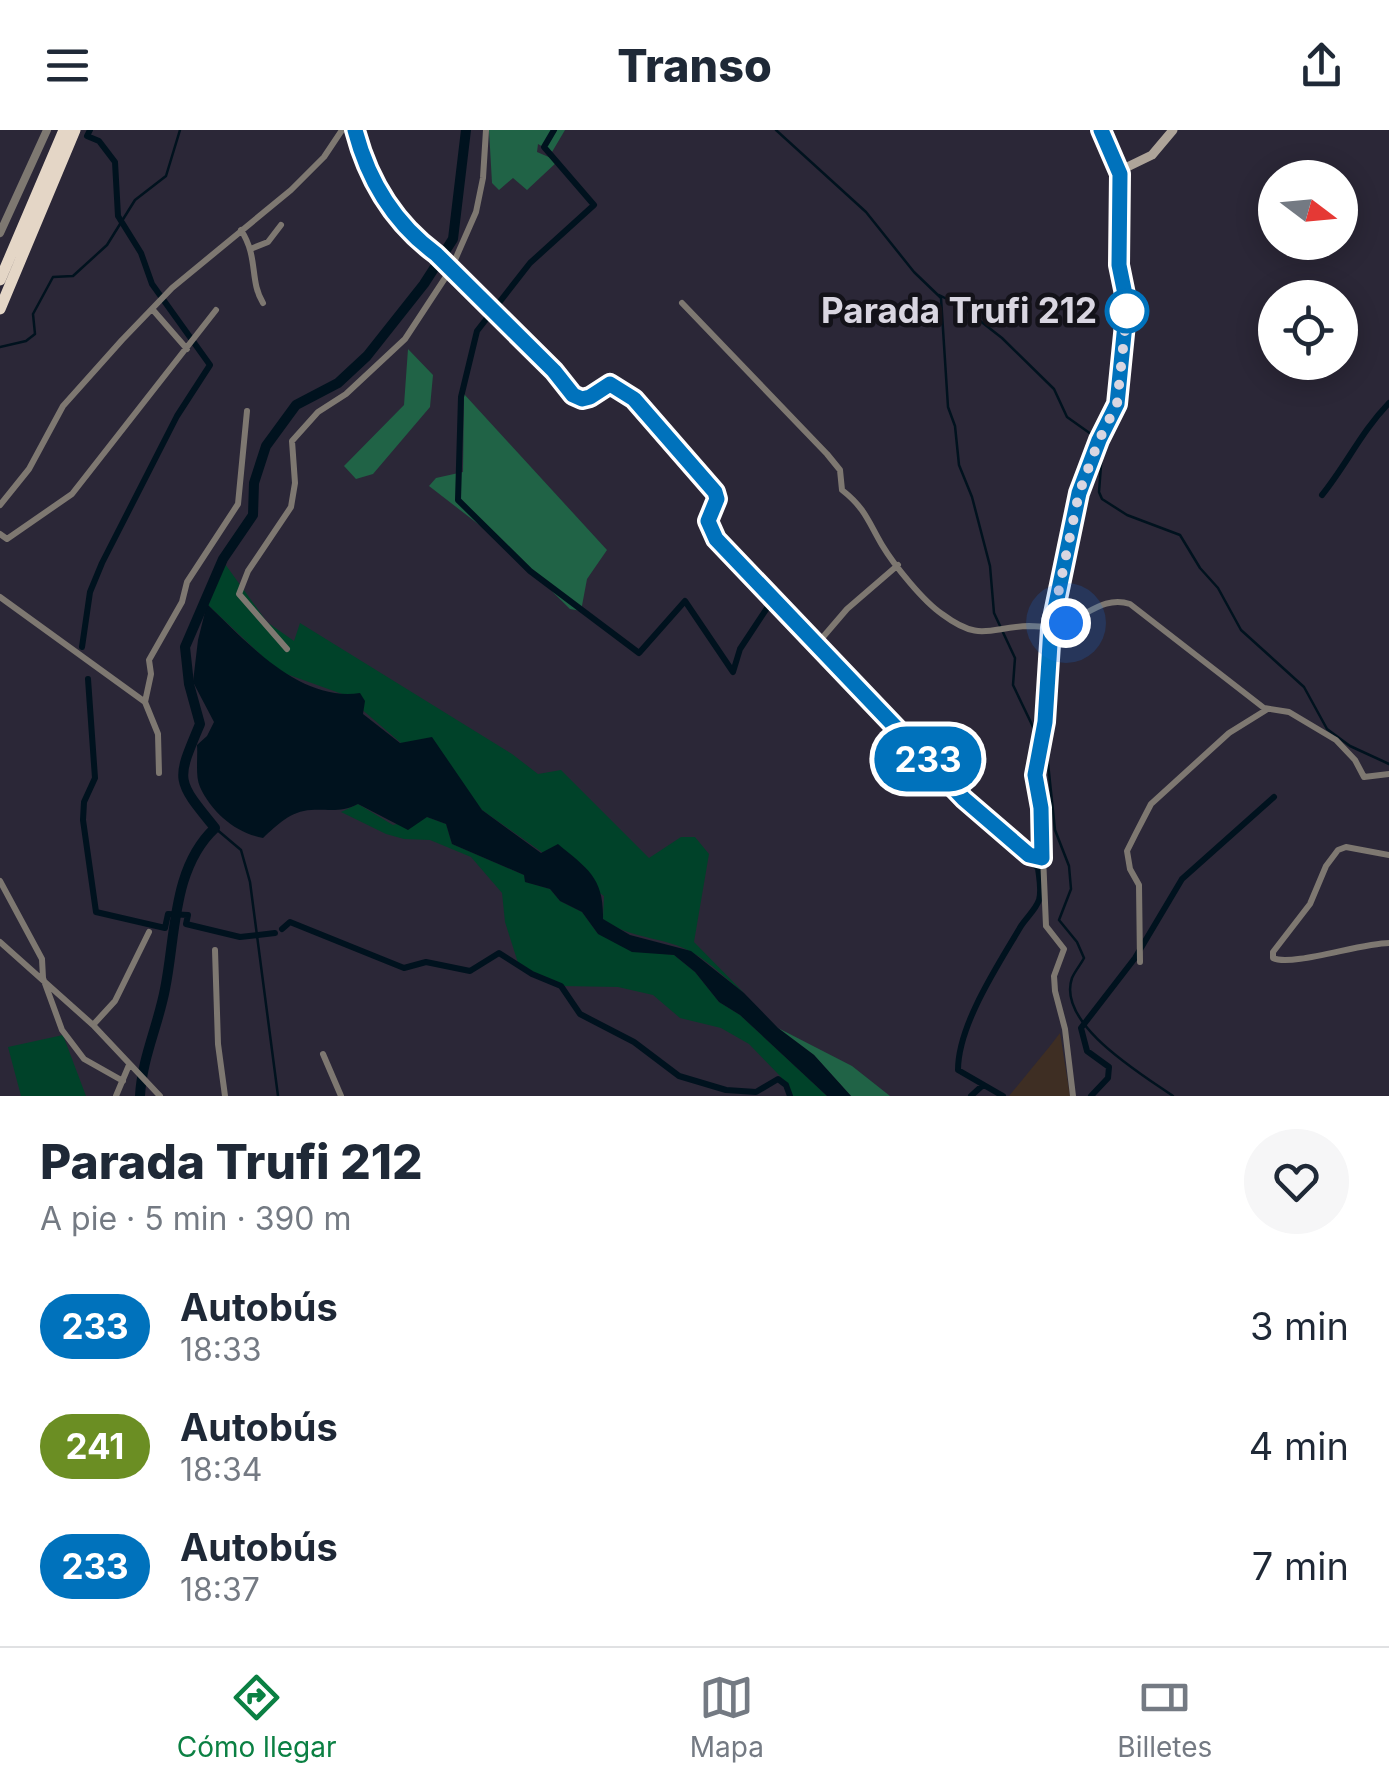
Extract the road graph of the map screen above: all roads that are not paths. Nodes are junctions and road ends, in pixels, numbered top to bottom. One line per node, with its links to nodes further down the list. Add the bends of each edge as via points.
1 (47, 130): 8 (street)
2 (342, 130): 11 (street, via 324,157)
3 (355, 130): 14 (street, via 382,198)
4 (486, 130): 14 (street, via 476,212)
5 (1101, 130): 9 (main road)
6 (1173, 130): 9 (main road, via 1152,155)
7 (67, 131): 8 (street); 15 (highway); 18 (highway)
8 (41, 142): 12 (street)
9 (1118, 171): 27 (street, via 1119,265 1127,304 1117,404 1079,493)
10 (282, 225): 13 (street)
11 (241, 230): 13 (street); 19 (street)
12 (0, 233)
13 (253, 248): 16 (street)
14 (448, 266): 28 (street, via 573,395 590,397 610,384 634,399 715,492 708,521 716,539); 29 (street, via 405,339 292,441 291,507 239,594)
15 (0, 280)
16 (263, 302)
17 (682, 302): 25 (street, via 827,454 840,470 842,490 869,517)
18 (0, 309)
19 (152, 310): 21 (street); 23 (street, via 63,406 29,469)
20 (216, 310): 21 (street)
21 (187, 349): 24 (street, via 72,494 7,539)
22 (248, 410): 30 (street, via 238,504 187,582 149,660)
23 (0, 504)
24 (0, 534)
25 (898, 565): 27 (street, via 933,608 962,626 988,634); 28 (street)
26 (0, 597): 30 (street)
27 (1051, 628): 31 (street, via 1106,602 1130,604); 35 (street, via 1035,775)
28 (817, 644): 35 (street, via 964,799 1029,855)
29 (287, 650)
30 (144, 702): 32 (street, via 158,734)
31 (1267, 709): 33 (street, via 1288,712 1336,740 1364,777); 41 (street, via 1229,733 1152,804 1136,833 1127,851 1139,885)
32 (159, 774)
33 (1389, 774)
34 (1389, 855): 39 (street, via 1338,850 1273,958 1284,962)
35 (1042, 858): 51 (street, via 1046,926 1064,949 1054,991)
36 (0, 881): 42 (street, via 42,959)
37 (149, 932): 43 (street, via 115,1001)
38 (0, 942): 42 (street)
39 (1389, 942)
40 (214, 950): 49 (street)
41 (1140, 962)
42 (44, 978): 43 (street); 46 (street, via 73,1045)
43 (93, 1025): 45 (street)
44 (323, 1054): 50 (street)
45 (130, 1064): 46 (street); 48 (street)
46 (122, 1081): 47 (street)
47 (116, 1096)
48 (160, 1096)
49 (225, 1096)
50 (341, 1096)
51 (1073, 1096)

